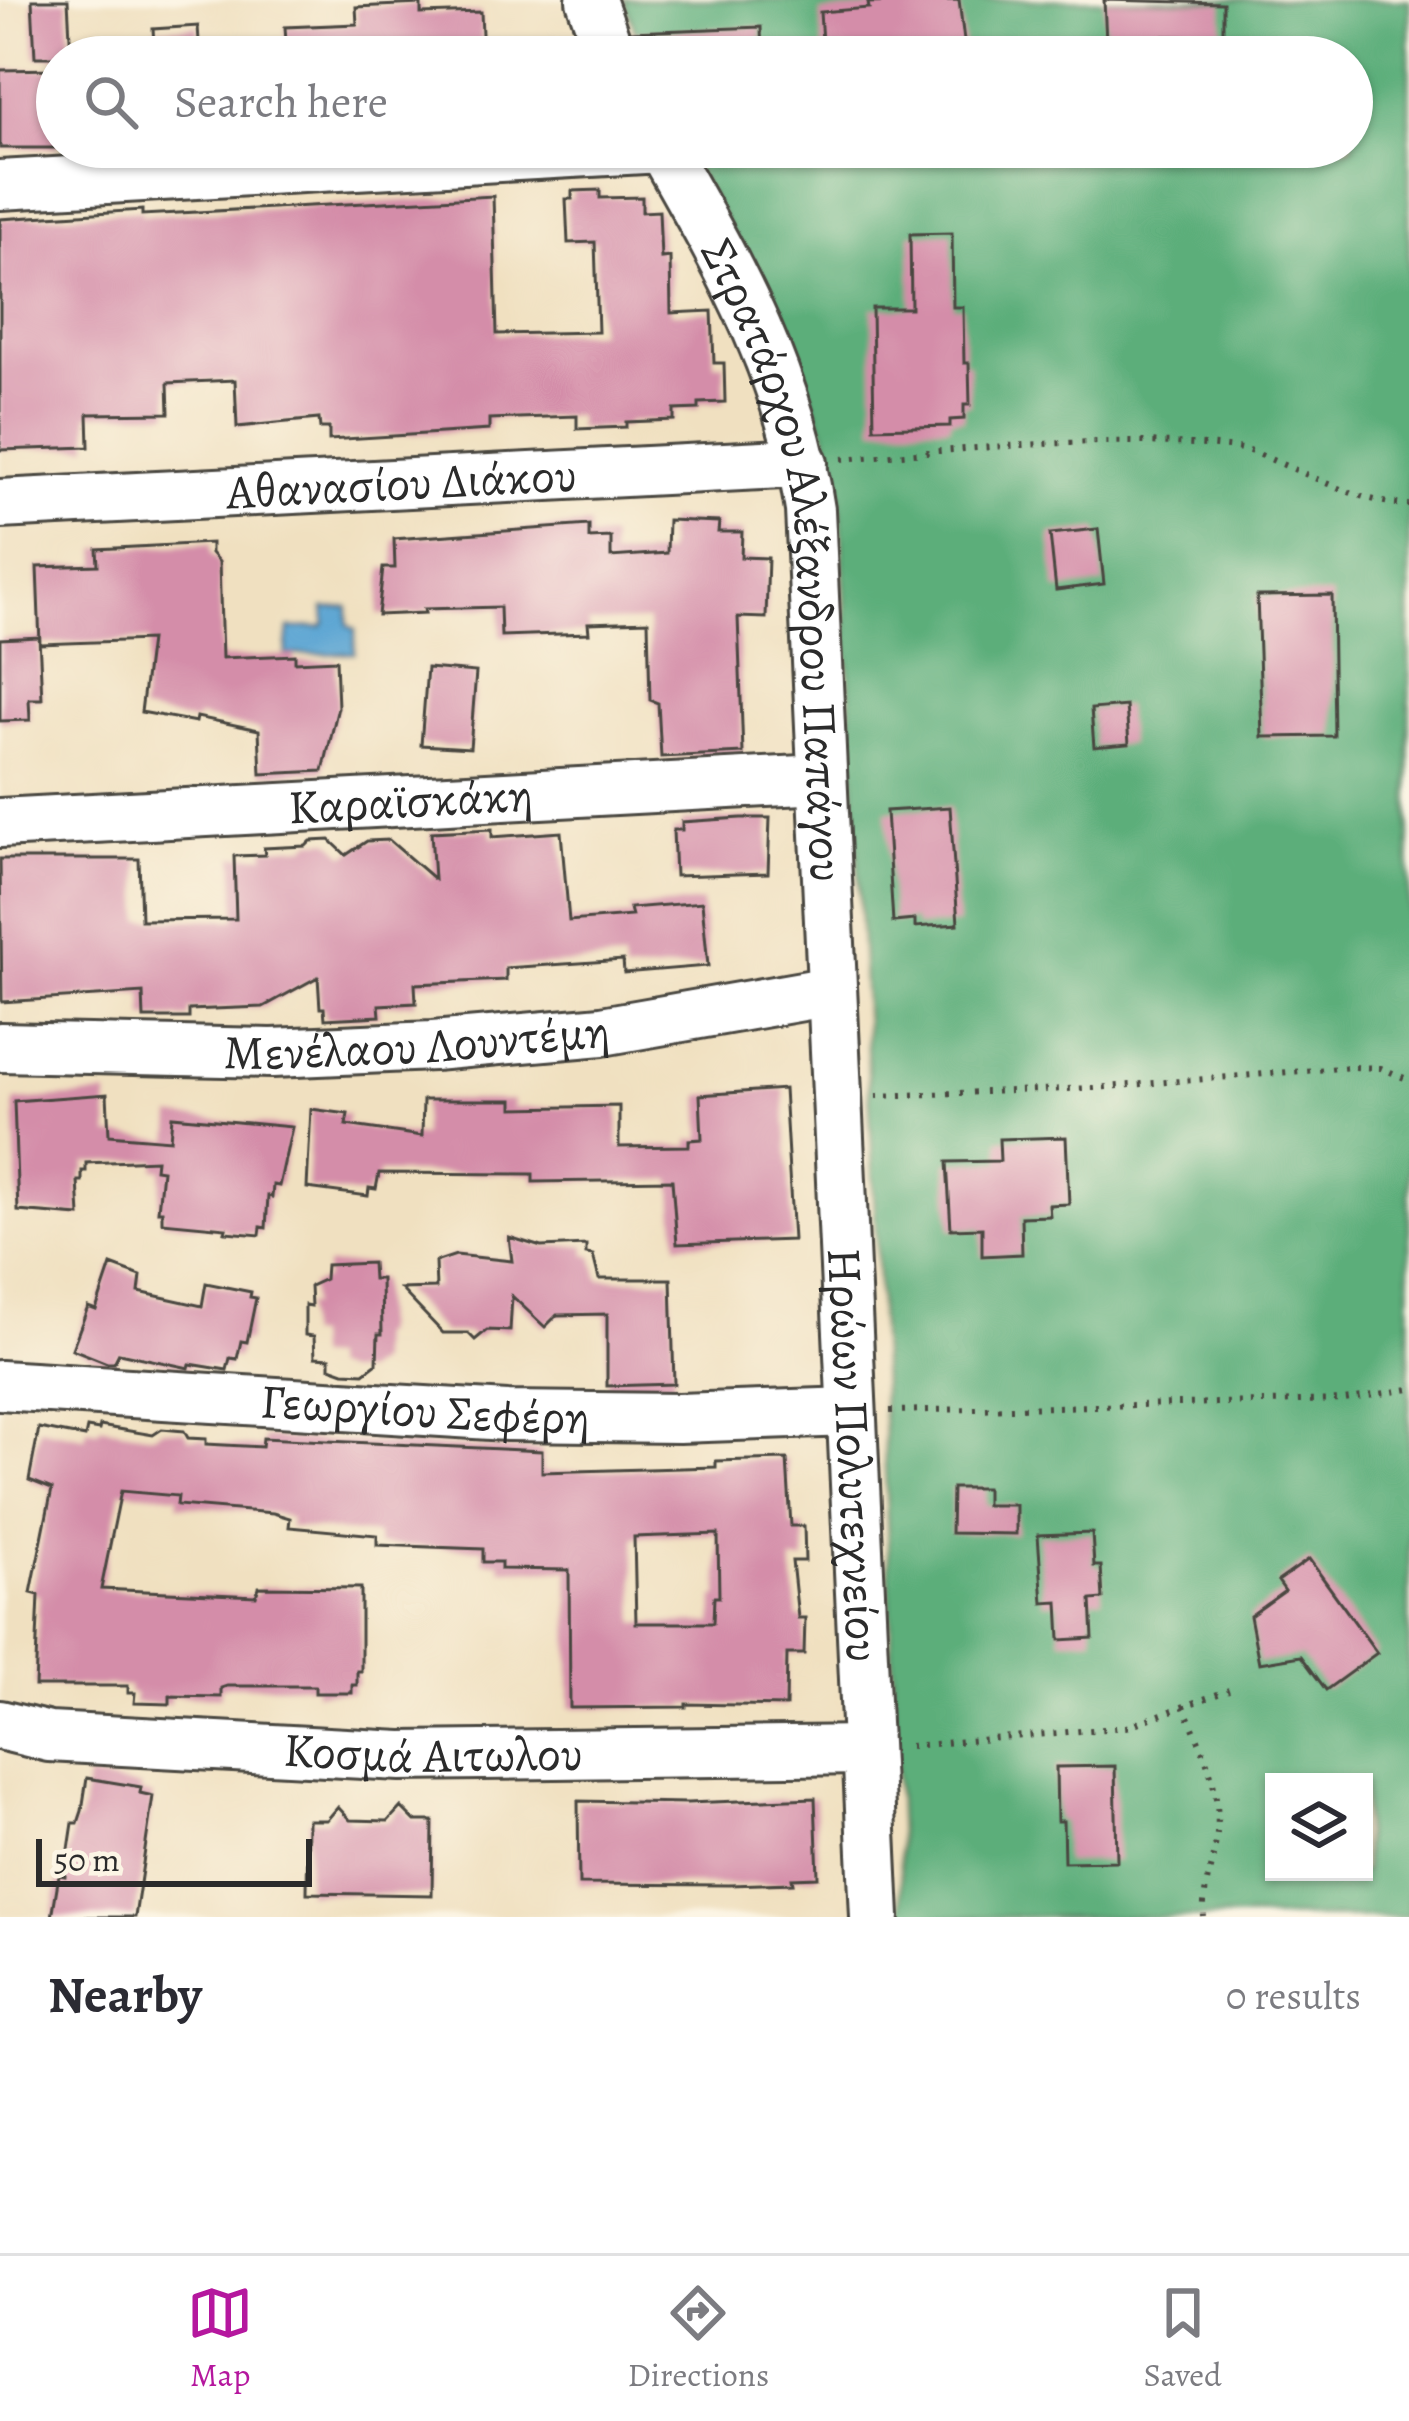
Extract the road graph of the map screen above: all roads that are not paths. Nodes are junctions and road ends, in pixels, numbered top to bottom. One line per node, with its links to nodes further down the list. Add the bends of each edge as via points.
1 (591, 0): 2 (street)
2 (604, 36)
3 (304, 168): 5 (street)
4 (673, 168): 6 (street, Στρατάρχου Αλέξανδρου Παπάγου, via 761,332)
5 (0, 185)
6 (803, 463): 7 (street, Αθανασίου Διάκου); 8 (street, Στρατάρχου Αλέξανδρου Παπάγου)
7 (0, 504)
8 (822, 779): 9 (street, Καραϊσκάκη); 10 (street, Στρατάρχου Αλέξανδρου Παπάγου)
9 (0, 823)
10 (831, 991): 11 (street, Μενέλαου Λουντέμη, via 602,1031 433,1046 272,1053); 13 (street, Ηρώων Πολυτεχνείου)
11 (0, 1047)
12 (0, 1385): 13 (street, Γεωργίου Σεφέρη, via 507,1416)
13 (850, 1412): 15 (street, Ηρώων Πολυτεχνείου)
14 (0, 1725): 15 (street, Κοσμά Αιτωλου, via 49,1737 401,1756)
15 (867, 1750): 16 (street, Ηρώων Πολυτεχνείου)
16 (875, 1917)

